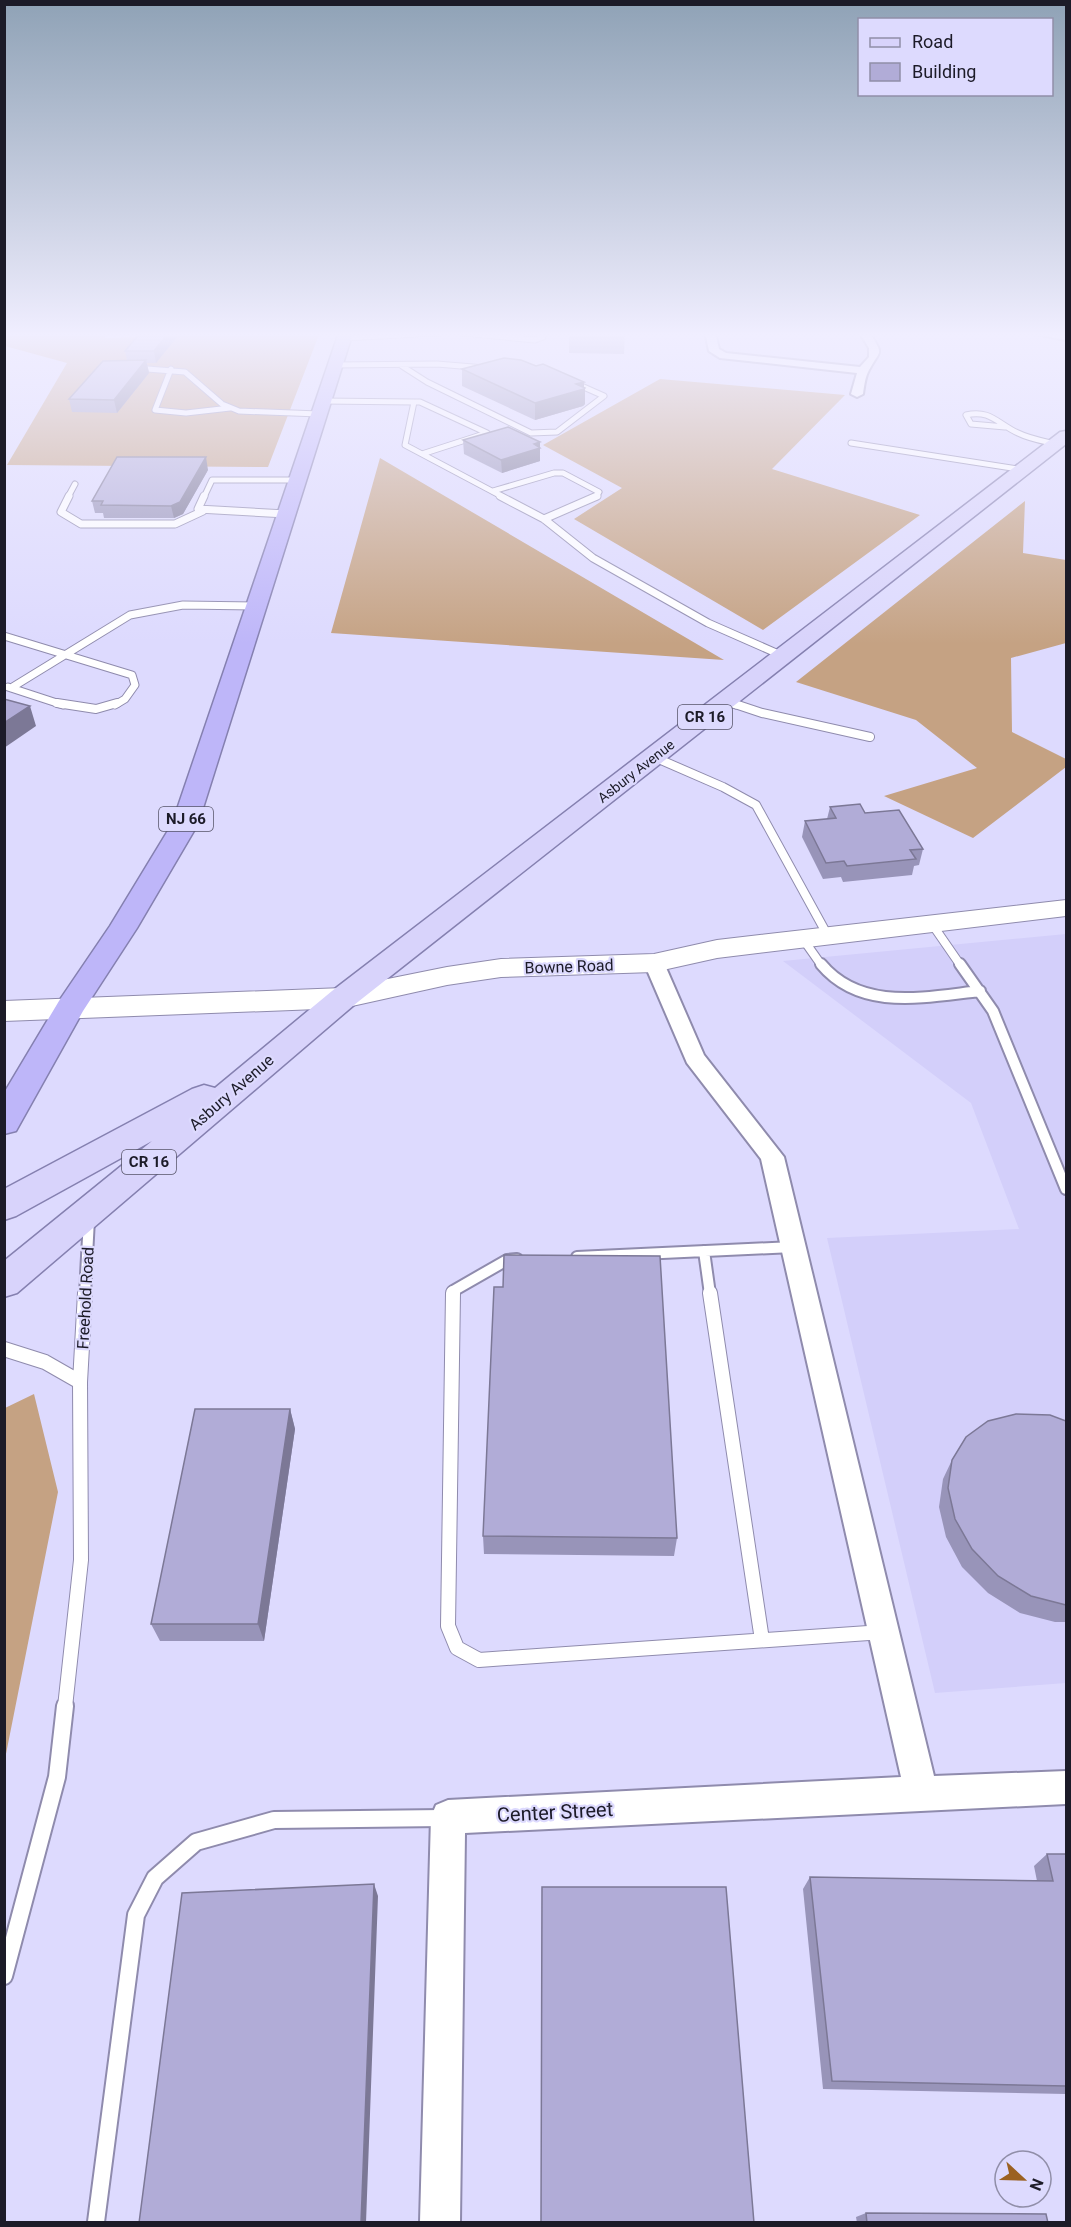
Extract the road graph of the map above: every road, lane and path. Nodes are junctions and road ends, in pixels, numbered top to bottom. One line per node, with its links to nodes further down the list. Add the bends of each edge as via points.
1 (311, 436): 9 (highway, NJ 66)
2 (407, 436): 7 (lane, via 405,445)
3 (479, 436): 7 (lane)
4 (1032, 436): 5 (lane)
5 (1061, 440): 8 (main road, Asbury Avenue / CR 16)
6 (851, 443): 8 (lane)
7 (422, 454): 11 (lane)
8 (1024, 470): 18 (main road, Asbury Avenue / CR 16)
9 (297, 480): 12 (lane, via 212,480 198,509); 13 (highway, NJ 66)
10 (75, 484): 12 (lane, via 61,512 81,524 175,524)
11 (493, 492): 14 (lane); 14 (lane, via 554,473 563,473 599,492 597,497)
12 (203, 511): 13 (lane)
13 (286, 514): 15 (highway, NJ 66)
14 (544, 519): 18 (lane, via 593,558 708,623)
15 (255, 606): 17 (lane, via 183,605 146,610 116,622); 29 (highway, NJ 66, via 185,824)
16 (4, 636): 17 (lane)
17 (64, 654): 19 (lane); 19 (lane, via 132,675 132,693 114,705 77,709)
18 (783, 656): 20 (main road, Asbury Avenue / CR 16)
19 (8, 687)
20 (725, 701): 21 (lane); 22 (main road, Asbury Avenue / CR 16)
21 (870, 737)
22 (654, 757): 25 (lane, via 756,805); 28 (main road, Asbury Avenue / CR 16)
23 (1066, 908): 24 (street, Bowne Road)
24 (932, 924): 25 (street, Bowne Road); 27 (lane)
25 (815, 937): 26 (street, Bowne Road, via 717,949); 27 (lane, via 823,968 847,988 882,998)
26 (654, 963): 28 (street, Bowne Road, via 501,968); 37 (street, via 695,1058 772,1157)
27 (980, 991): 34 (lane, via 993,1011)
28 (343, 998): 29 (street, Bowne Road); 31 (main road, Asbury Avenue / CR 16)
29 (70, 1008): 30 (street, Bowne Road); 32 (highway, NJ 66); 33 (highway, NJ 66)
30 (4, 1011)
31 (291, 1040): 35 (main road, Asbury Avenue / CR 16, via 210,1094); 36 (main road, Asbury Avenue / CR 16)
32 (4, 1087)
33 (4, 1122)
34 (1066, 1189)
35 (4, 1206)
36 (89, 1213): 41 (main road, Asbury Avenue / CR 16); 43 (lane, Freehold Road)
37 (793, 1246): 38 (lane); 44 (street)
38 (704, 1251): 39 (lane); 45 (lane)
39 (565, 1257)
40 (531, 1259): 45 (lane, via 507,1260 453,1291 448,1626 456,1648 479,1660)
41 (4, 1282)
42 (4, 1349): 43 (lane, via 45,1362)
43 (80, 1382): 49 (lane, Freehold Road, via 81,1560 57,1777)
44 (883, 1632): 45 (lane); 47 (street)
45 (762, 1640)
46 (1066, 1788): 47 (street, Center Street)
47 (921, 1793): 48 (street, Center Street)
48 (448, 1818): 50 (lane, via 274,1820 196,1842 155,1878 136,1915); 51 (street)
49 (4, 1976)
50 (96, 2223)
51 (440, 2223)

